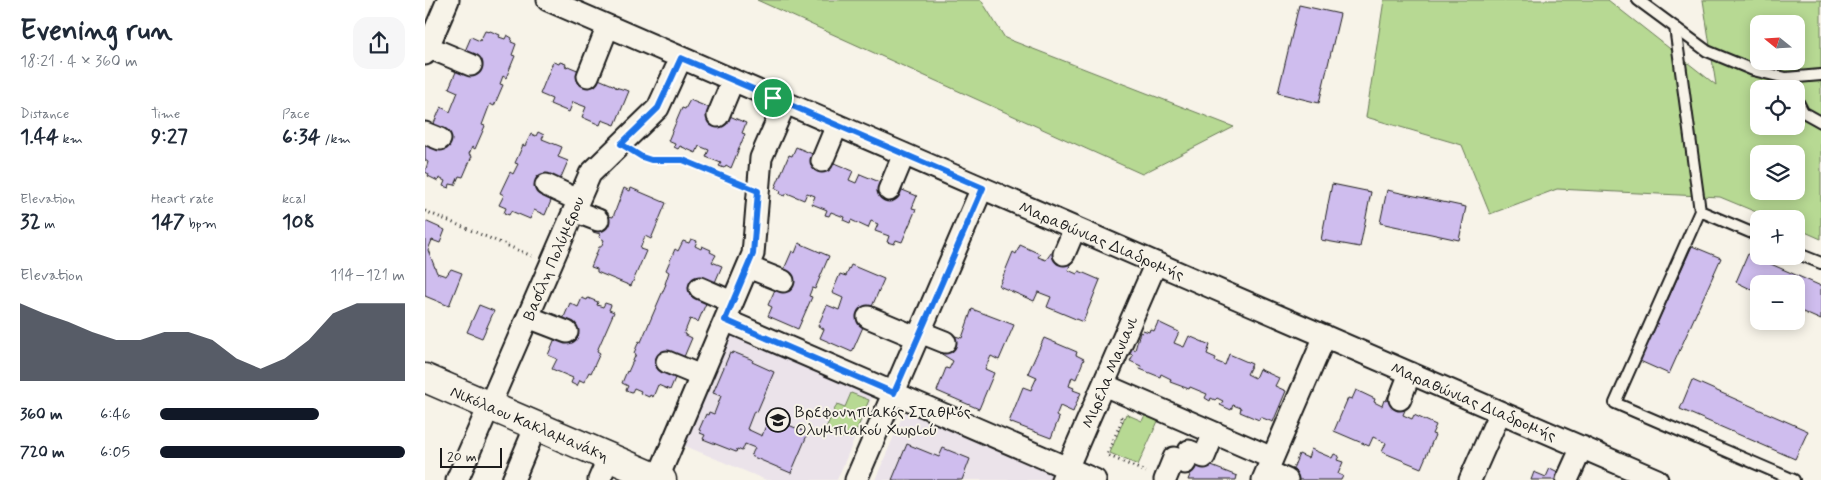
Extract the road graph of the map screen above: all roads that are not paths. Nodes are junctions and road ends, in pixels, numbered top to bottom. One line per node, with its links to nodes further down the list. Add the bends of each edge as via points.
1 (448, 0): 6 (street)
2 (548, 0): 4 (street, Μαραθώνιας Διαδρομής)
3 (1638, 0): 5 (lane)
4 (608, 26): 7 (street, Μαραθώνιας Διαδρομής); 10 (street)
5 (1675, 27): 11 (lane, via 1707,51 1753,70); 24 (lane)
6 (426, 50): 8 (street)
7 (681, 58): 12 (street, Μαραθώνιας Διαδρομής); 23 (street, Βασίλη Πολύμερου, via 658,108 589,174)
8 (471, 65)
9 (1821, 75): 11 (lane)
10 (588, 76)
11 (1787, 78)
12 (733, 80): 13 (street, Μαραθώνιας Διαδρομής); 15 (street)
13 (785, 103): 17 (street, Μαραθώνιας Διαδρομής); 32 (street, via 761,158 753,254)
14 (1805, 113): 16 (lane)
15 (718, 116)
16 (1821, 122)
17 (837, 125): 18 (street, Μαραθώνιας Διαδρομής); 19 (street)
18 (904, 154): 21 (street, Μαραθώνιας Διαδρομής); 22 (street)
19 (822, 161)
20 (546, 185): 23 (street)
21 (983, 188): 26 (street, Μαραθώνιας Διαδρομής); 39 (street)
22 (889, 190)
23 (576, 205): 25 (street); 36 (street, Βασίλη Πολύμερου)
24 (1700, 211): 27 (lane); 67 (lane, via 1615,403)
25 (598, 220)
26 (1075, 228): 28 (street); 30 (street, Μαραθώνιας Διαδρομής)
27 (1750, 232)
28 (1064, 254)
29 (1805, 257): 31 (lane)
30 (1156, 263): 40 (street, Μαραθώνιας Διαδρομής); 46 (street, Μιρελα Μανιανι)
31 (1821, 264)
32 (747, 267): 33 (street); 35 (street)
33 (783, 281)
34 (700, 288): 35 (street)
35 (729, 311): 44 (street); 47 (street)
36 (528, 316): 38 (street); 49 (street, Βασίλη Πολύμερου)
37 (868, 316): 39 (street)
38 (567, 332)
39 (919, 335): 41 (street); 47 (street)
40 (1325, 336): 43 (street, Μαραθώνιας Διαδρομής); 55 (street)
41 (945, 342)
42 (667, 362): 44 (street)
43 (1411, 373): 48 (street); 50 (street, Μαραθώνιας Διαδρομής)
44 (701, 376): 57 (street)
45 (425, 378): 49 (street, Νικόλαου Κακλαμανάκη)
46 (1104, 385): 52 (street); 56 (street, Μιρελα Μανιανι, via 1086,403)
47 (894, 393): 56 (street); 60 (street)
48 (1400, 399)
49 (490, 405): 51 (street, Νικόλαου Κακλαμανάκη); 58 (street, Βασίλη Πολύμερου)
50 (1500, 412): 53 (street, Μαραθώνιας Διαδρομής); 64 (street)
51 (536, 426): 54 (street, Νικόλαου Κακλαμανάκη); 59 (street)
52 (1214, 433): 55 (street); 62 (street, via 1204,457 1189,451 1185,463 1174,458)
53 (1582, 447): 65 (street); 66 (street, Μαραθώνιας Διαδρομής)
54 (604, 469): 57 (street, Νικόλαου Κακλαμανάκη)
55 (1267, 470): 63 (street)
56 (1065, 474): 61 (street)
57 (659, 479)
58 (457, 480)
59 (513, 480)
60 (857, 480)
61 (1095, 480)
62 (1165, 480)
63 (1287, 480)
64 (1470, 480)
65 (1567, 480)
66 (1657, 480)
67 (1793, 480)

